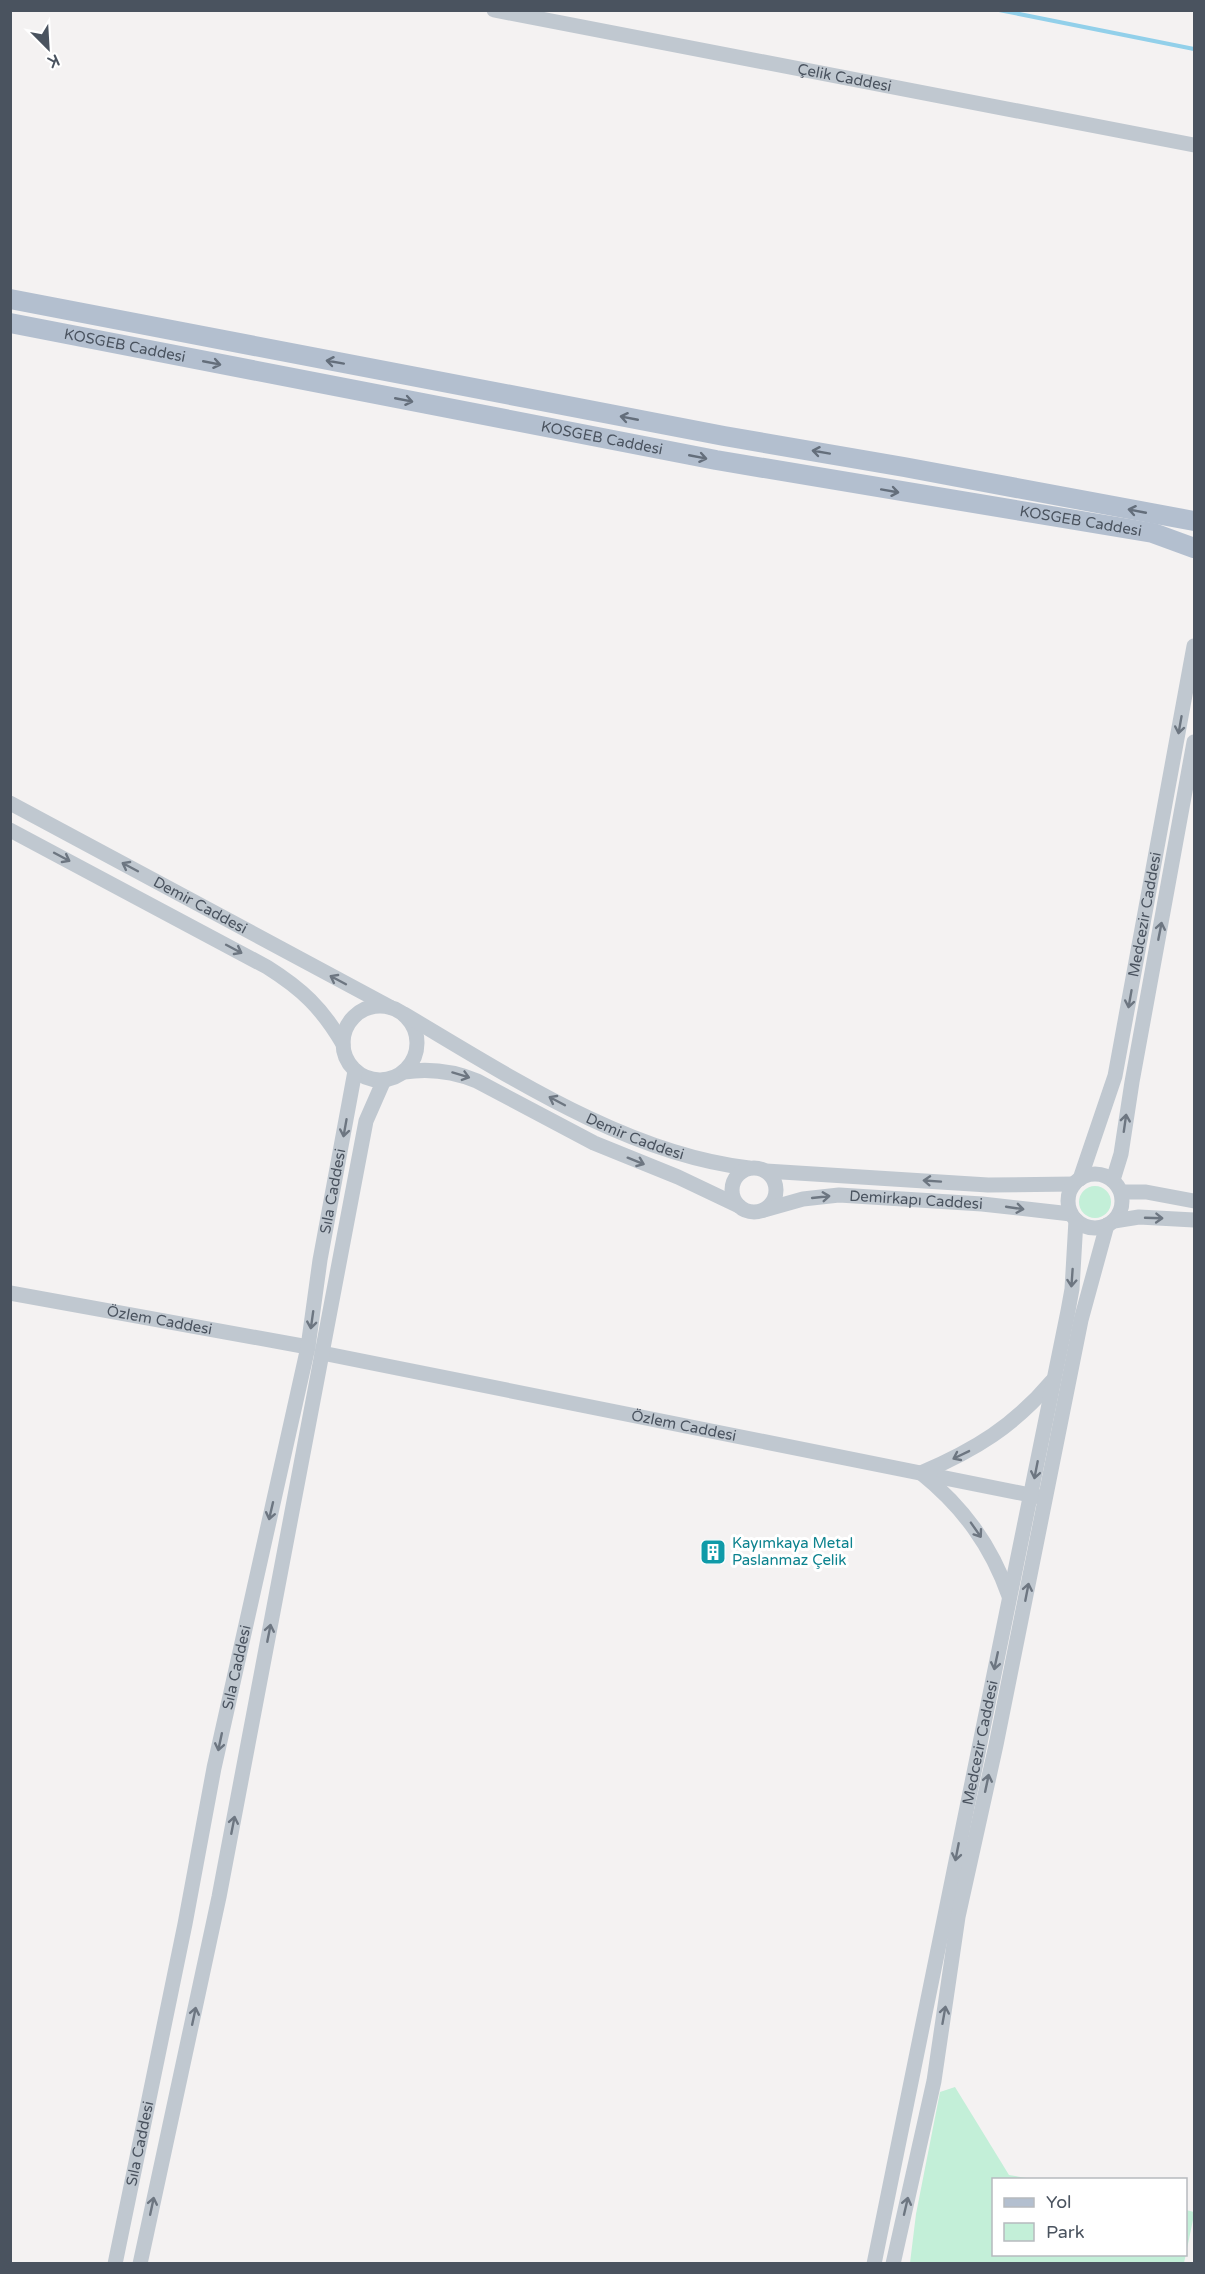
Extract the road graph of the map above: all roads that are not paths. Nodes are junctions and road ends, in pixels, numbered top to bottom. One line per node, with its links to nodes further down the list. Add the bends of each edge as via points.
1 (494, 10): 2 (street, Çelik Caddesi)
2 (534, 14): 3 (street, Çelik Caddesi)
3 (574, 18): 4 (street, Çelik Caddesi)
4 (1194, 145)
5 (10, 298): 7 (main road, KOSGEB Caddesi, one-way to 5, via 724,436)
6 (10, 323): 8 (main road, KOSGEB Caddesi, one-way to 8, via 716,460 1153,533)
7 (1194, 521)
8 (1194, 548)
9 (1194, 646): 20 (street, Medcezir Caddesi, one-way to 20, via 1115,1076)
10 (1194, 742): 21 (street, Medcezir Caddesi, one-way to 10)
11 (10, 803): 13 (street, Demir Caddesi, one-way to 11)
12 (10, 830): 14 (street, Demir Caddesi, one-way to 14, via 267,967 303,992 325,1015)
13 (397, 1011): 14 (street, via 373,1007 357,1014 347,1028); 16 (street, via 412,1024 417,1043 415,1056); 18 (street, Demir Caddesi, one-way to 13, via 693,1159 588,1118)
14 (343, 1044): 15 (street)
15 (355, 1071): 17 (street); 29 (street, Sıla Caddesi, one-way to 29, via 320,1260)
16 (404, 1072): 17 (street); 23 (street, Demir Caddesi, one-way to 23, via 434,1069 462,1074 594,1143)
17 (384, 1080): 29 (street, via 366,1121)
18 (749, 1168): 19 (street); 23 (street, via 739,1173 732,1184)
19 (766, 1171): 20 (street, Demirkapı Caddesi, one-way to 19, via 988,1185); 24 (street, via 773,1178 776,1191)
20 (1077, 1181): 21 (street, via 1093,1174 1107,1176); 25 (street, via 1068,1198)
21 (1117, 1186): 22 (street); 27 (street, via 1122,1207)
22 (1194, 1201)
23 (739, 1206): 24 (street, via 748,1211)
24 (764, 1210): 25 (street, Demirkapı Caddesi, one-way to 25, via 802,1199 839,1196 982,1204)
25 (1073, 1217): 27 (street, via 1090,1228); 30 (street, Medcezir Caddesi, one-way to 30, via 1072,1289)
26 (1194, 1220): 27 (street, one-way to 26, via 1139,1217)
27 (1110, 1223): 32 (street, Medcezir Caddesi, via 1081,1320)
28 (10, 1293): 29 (street, Özlem Caddesi)
29 (315, 1350): 31 (street, Özlem Caddesi); 34 (street, Sıla Caddesi, one-way to 34, via 214,1768); 35 (street, one-way to 29, via 219,1897)
30 (1054, 1379): 31 (street, one-way to 31, via 1023,1413 987,1441); 32 (street, Medcezir Caddesi, one-way to 32)
31 (921, 1473): 32 (street, Özlem Caddesi); 33 (street, one-way to 33, via 942,1490 975,1528 1001,1573)
32 (1038, 1497): 33 (street, Medcezir Caddesi); 37 (street, Medcezir Caddesi, one-way to 32, via 934,2081 958,1917 996,1745)
33 (1009, 1597): 36 (street, Medcezir Caddesi, one-way to 36)
34 (115, 2264)
35 (140, 2264)
36 (874, 2264)
37 (892, 2264)

